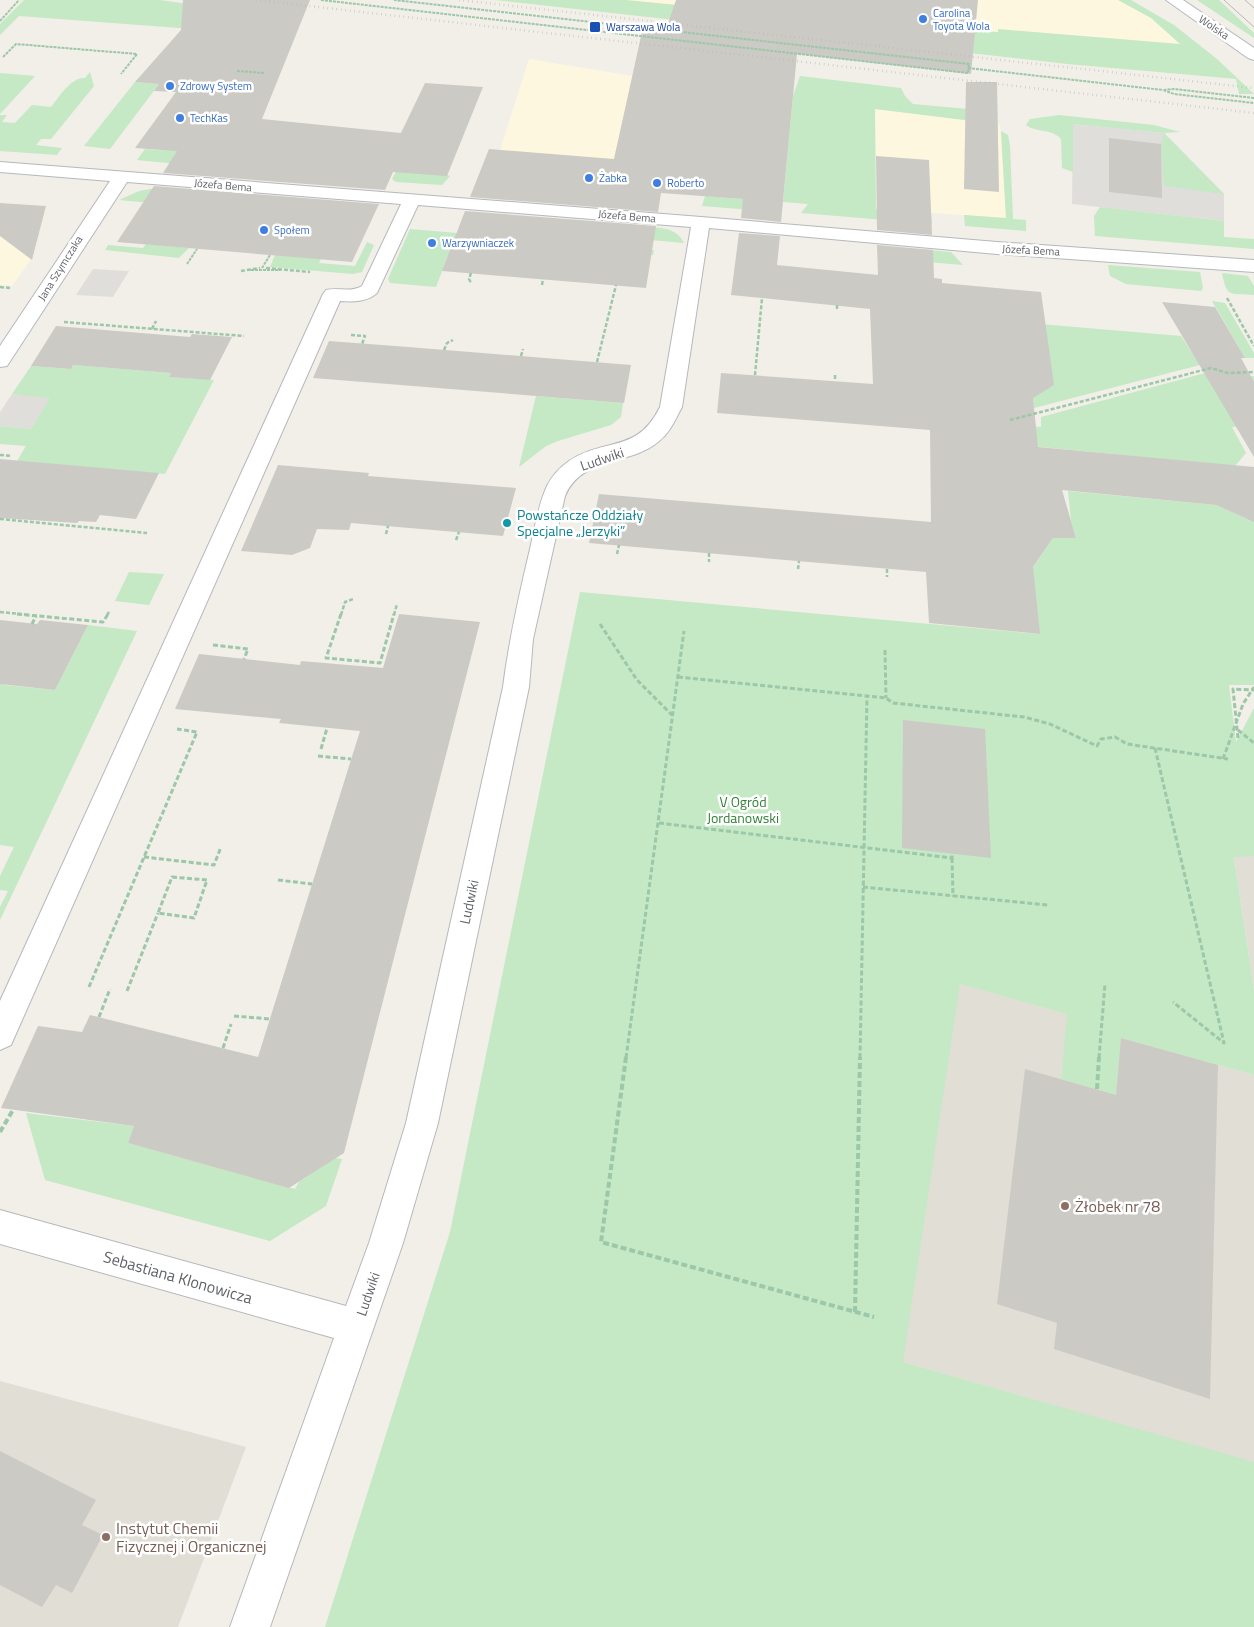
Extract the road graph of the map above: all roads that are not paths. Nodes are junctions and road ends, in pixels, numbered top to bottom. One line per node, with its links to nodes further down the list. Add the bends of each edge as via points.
1 (1173, 0): 2 (street, Wolska)
2 (1254, 55)
3 (0, 167): 4 (street, Józefa Bema)
4 (122, 177): 5 (street, Józefa Bema); 8 (street, Jana Szymczaka)
5 (411, 201): 6 (street, Józefa Bema); 9 (street, via 370,289 355,296 333,294)
6 (702, 222): 7 (street, Józefa Bema); 11 (street, Ludwiki, via 667,418 651,437 634,448 586,462 564,476 554,496 521,639 516,687 422,1123)
7 (1254, 266)
8 (0, 361)
9 (0, 1035)
10 (0, 1227): 11 (street, Sebastiana Klonowicza)
11 (357, 1327): 12 (street, Ludwiki)
12 (250, 1627)

